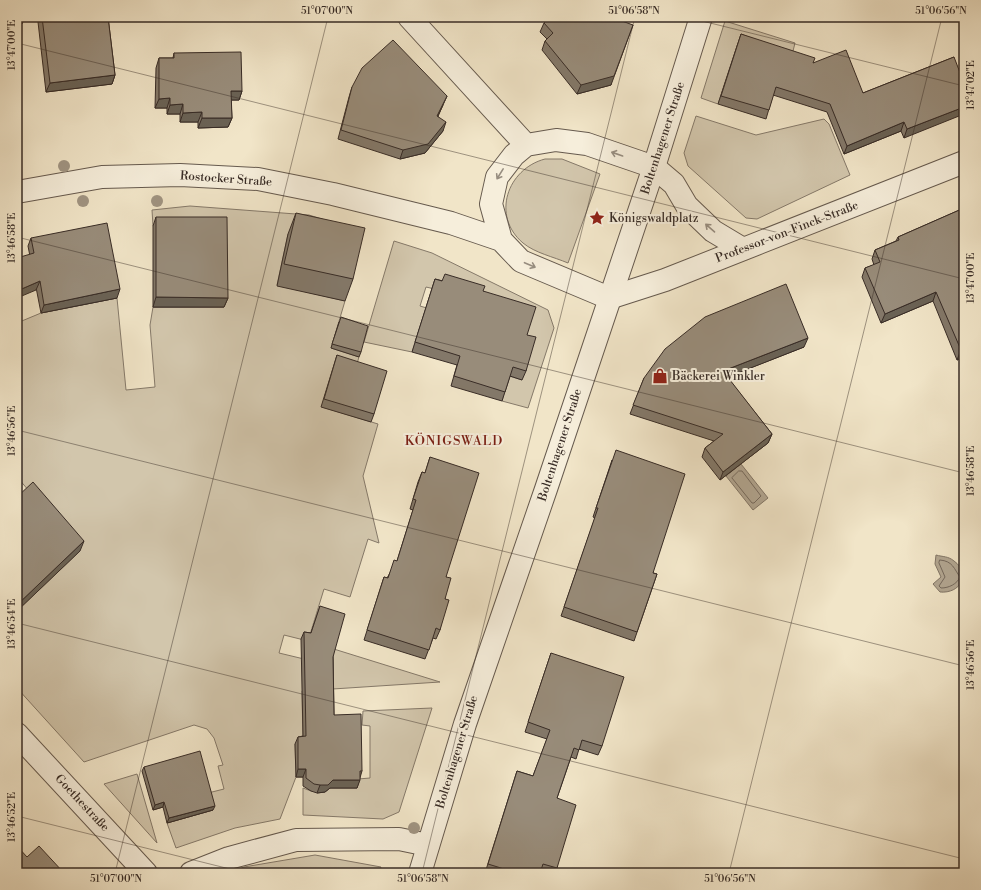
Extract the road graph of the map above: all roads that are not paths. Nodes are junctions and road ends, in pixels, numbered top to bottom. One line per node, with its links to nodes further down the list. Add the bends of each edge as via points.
1 (409, 17): 3 (street)
2 (701, 17): 5 (street, Boltenhagener Straße)
3 (526, 146): 5 (street, one-way to 3, via 586,144 556,140); 7 (street, one-way to 7, via 514,155 497,177 491,204)
4 (964, 162): 8 (street, Professor-von-Finck-Straße)
5 (654, 167): 8 (street, one-way to 5, via 713,231 686,206 674,184); 9 (street, Boltenhagener Straße)
6 (17, 192): 7 (street, Rostocker Straße, via 102,177 180,175 258,179 333,194 451,223)
7 (501, 240): 9 (street, one-way to 9, via 521,261)
8 (742, 249): 9 (street, Professor-von-Finck-Straße, via 659,282)
9 (609, 298): 11 (street, Boltenhagener Straße, via 464,724)
10 (17, 734): 12 (street, Goethestraße)
11 (428, 845): 13 (street, via 399,839 296,840 229,858); 14 (street, Boltenhagener Straße)
12 (146, 873)
13 (191, 873)
14 (420, 873)

